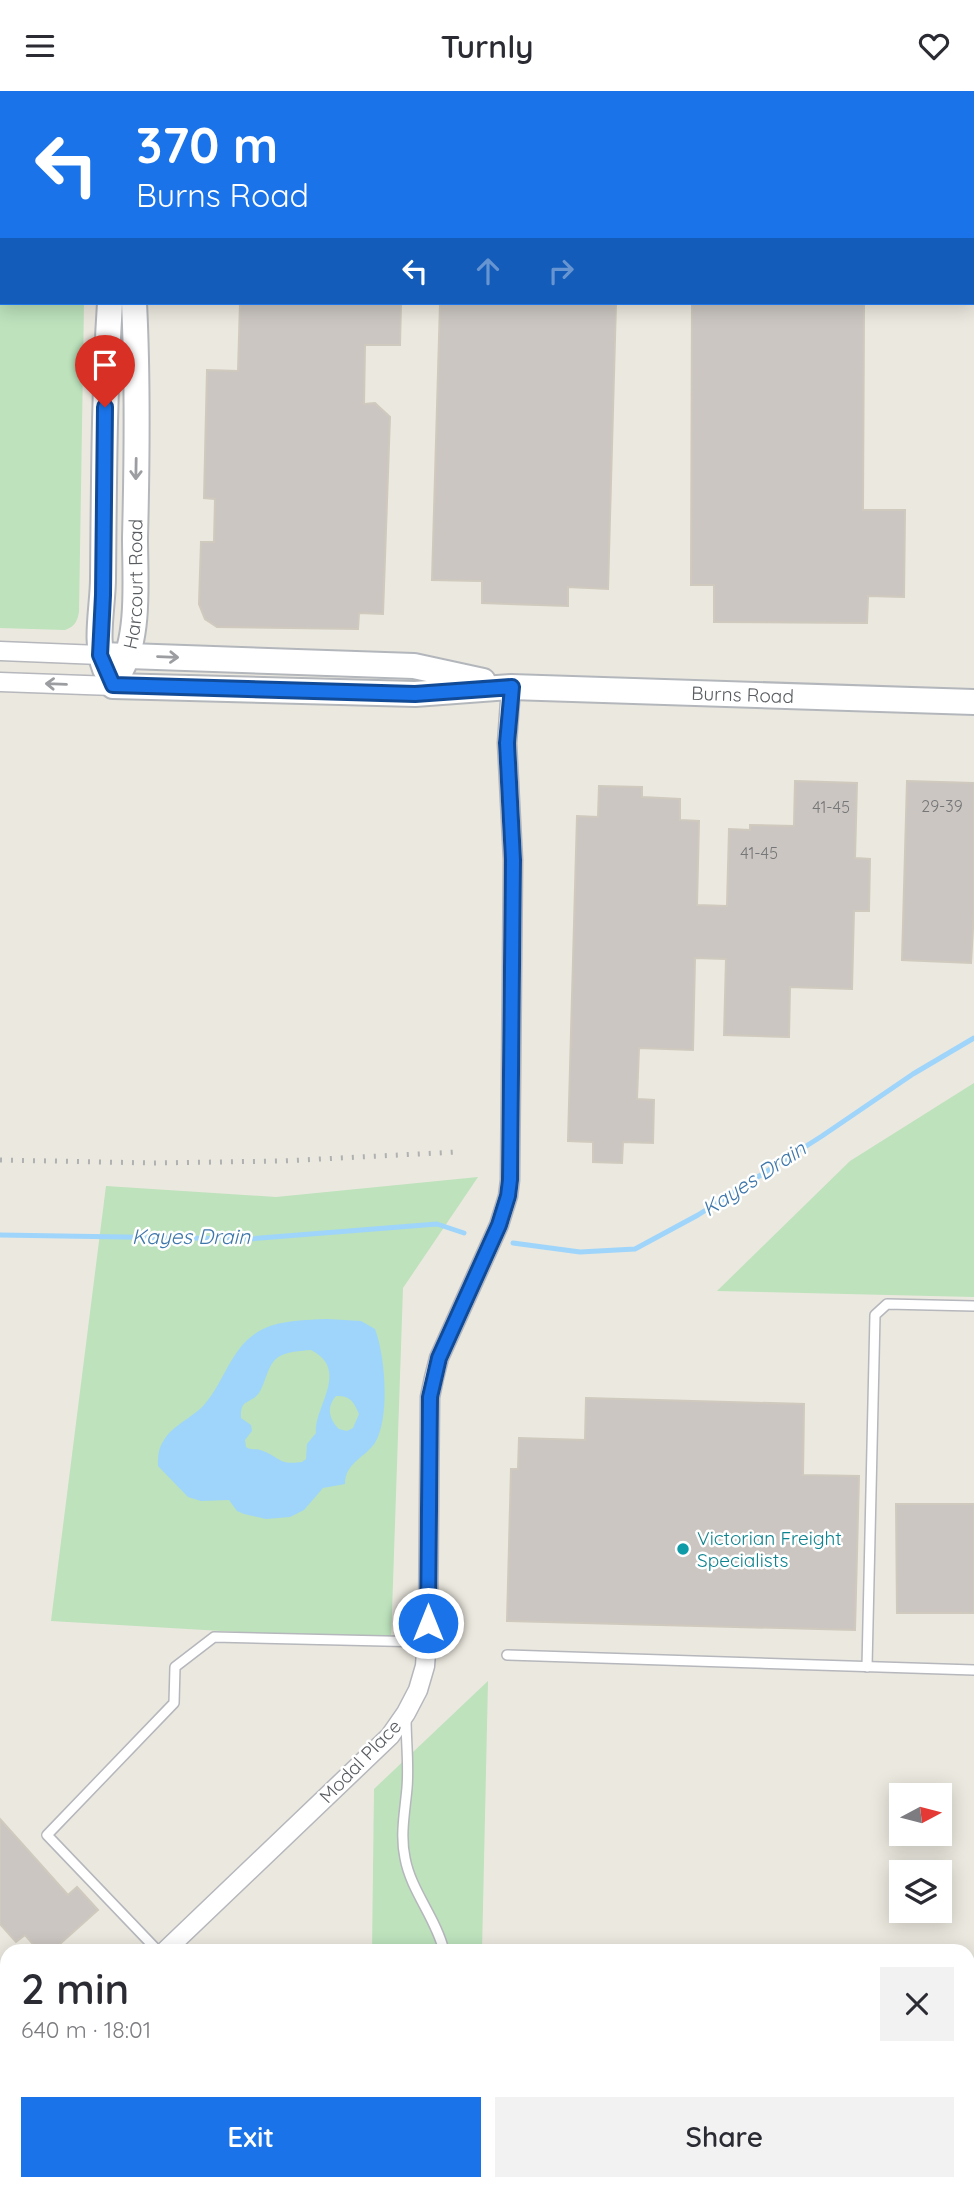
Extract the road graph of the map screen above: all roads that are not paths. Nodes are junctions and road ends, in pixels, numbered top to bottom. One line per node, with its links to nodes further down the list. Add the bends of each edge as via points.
1 (110, 305): 4 (street, Harcourt Road)
2 (134, 305): 5 (street, Harcourt Road, one-way to 5, via 138,376 134,613)
3 (0, 651): 4 (street)
4 (100, 655): 5 (street, Burns Road); 7 (street, Harcourt Road)
5 (129, 656): 7 (street, Harcourt Road); 8 (street, Burns Road, one-way to 8, via 414,666)
6 (0, 682): 7 (street, one-way to 6)
7 (113, 685): 8 (street, Burns Road, via 415,694)
8 (512, 687): 9 (street, Burns Road); 11 (street, Modal Place, via 507,743 513,860 510,1180 499,1225 439,1358 430,1397)
9 (974, 702)
10 (974, 1306): 13 (lane, via 887,1304 875,1315)
11 (428, 1643): 15 (street, Modal Place, via 418,1690); 16 (lane, via 214,1637 175,1667 174,1703 47,1835)
12 (507, 1655): 13 (lane)
13 (867, 1667): 14 (lane)
14 (974, 1670)
15 (406, 1713): 17 (street, Modal Place, via 365,1761); 18 (lane, via 405,1859)
16 (151, 1944)
17 (172, 1944)
18 (442, 1944)

